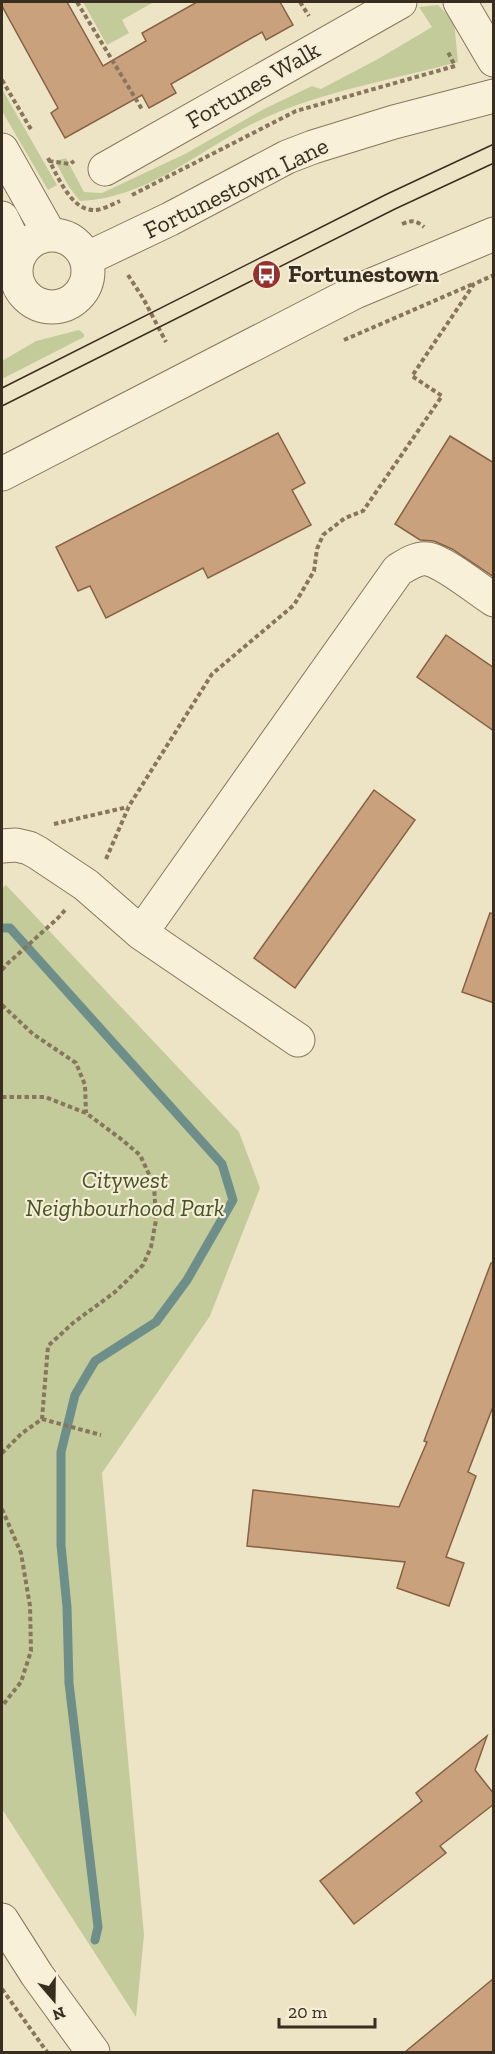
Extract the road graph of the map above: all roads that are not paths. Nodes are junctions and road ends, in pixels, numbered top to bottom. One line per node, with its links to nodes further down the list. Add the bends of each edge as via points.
1 (400, 2): 6 (street, Fortunes Walk)
2 (460, 2): 3 (street)
3 (494, 60)
4 (494, 96): 11 (street, Fortunestown Lane, via 394,122 287,157)
5 (2, 150): 9 (street)
6 (91, 164)
7 (2, 218): 10 (street)
8 (494, 234): 13 (street, via 356,292)
9 (50, 235): 10 (street, via 33,241); 11 (street, via 72,241)
10 (20, 255): 12 (street, via 18,284)
11 (86, 259): 12 (street, via 86,281 73,300 52,307 31,300)
12 (12, 300)
13 (2, 474)
14 (494, 600): 16 (street, via 427,558 398,570)
15 (2, 846): 16 (street, via 16,845 38,853 86,885)
16 (141, 933): 17 (street)
17 (298, 1040)
18 (2, 1920): 19 (street)
19 (93, 2052)

